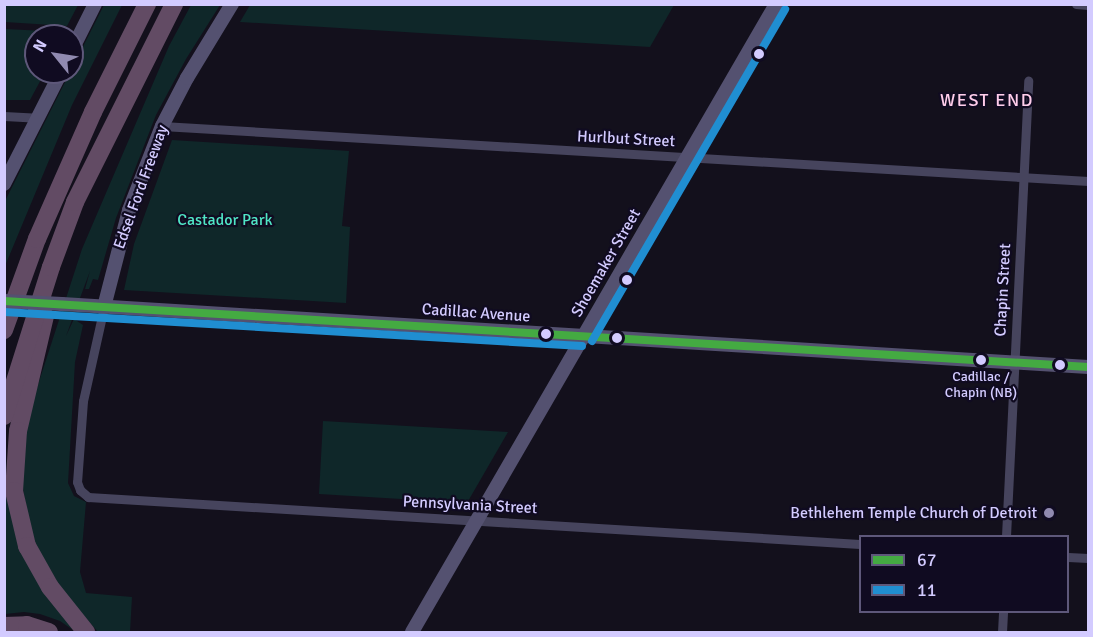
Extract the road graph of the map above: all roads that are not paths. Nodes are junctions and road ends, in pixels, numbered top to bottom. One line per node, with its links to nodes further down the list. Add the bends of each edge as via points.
1 (95, 4): 8 (street)
2 (147, 4): 21 (highway, via 93,112 37,239)
3 (174, 4): 18 (highway, via 75,202)
4 (232, 4): 13 (street, Edsel Ford Freeway)
5 (776, 4): 14 (street, Shoemaker Street)
6 (1076, 4): 7 (street)
7 (1089, 5)
8 (84, 26)
9 (1028, 81): 15 (street, Chapin Street)
10 (55, 84): 12 (street)
11 (4, 116): 12 (street)
12 (37, 118): 17 (street)
13 (162, 126): 14 (street, Hurlbut Street); 20 (street, Edsel Ford Freeway, via 129,210)
14 (686, 158): 15 (street, Hurlbut Street); 22 (street, Shoemaker Street)
15 (1023, 177): 16 (street, Hurlbut Street); 23 (street, Chapin Street)
16 (1089, 181)
17 (4, 184)
18 (51, 267): 25 (highway); 35 (highway, via 44,331 18,431 15,491 27,546 50,587)
19 (4, 301): 20 (street, Cadillac Avenue, bridge)
20 (104, 307): 22 (street, Cadillac Avenue); 26 (street, Edsel Ford Freeway, via 83,401 77,482)
21 (4, 330)
22 (583, 336): 23 (street, Cadillac Avenue); 27 (street, Shoemaker Street)
23 (1014, 363): 24 (street, Cadillac Avenue); 28 (street, Chapin Street)
24 (1089, 367)
25 (4, 416)
26 (80, 490): 27 (street, Pennsylvania Street, via 92,498)
27 (476, 520): 29 (street, Pennsylvania Street); 36 (street, Shoemaker Street)
28 (1006, 535)
29 (859, 544)
30 (1069, 557): 31 (street)
31 (1089, 558)
32 (1003, 613): 37 (street)
33 (4, 626): 34 (highway, via 27,625)
34 (50, 633)
35 (86, 633)
36 (412, 633)
37 (1002, 633)

